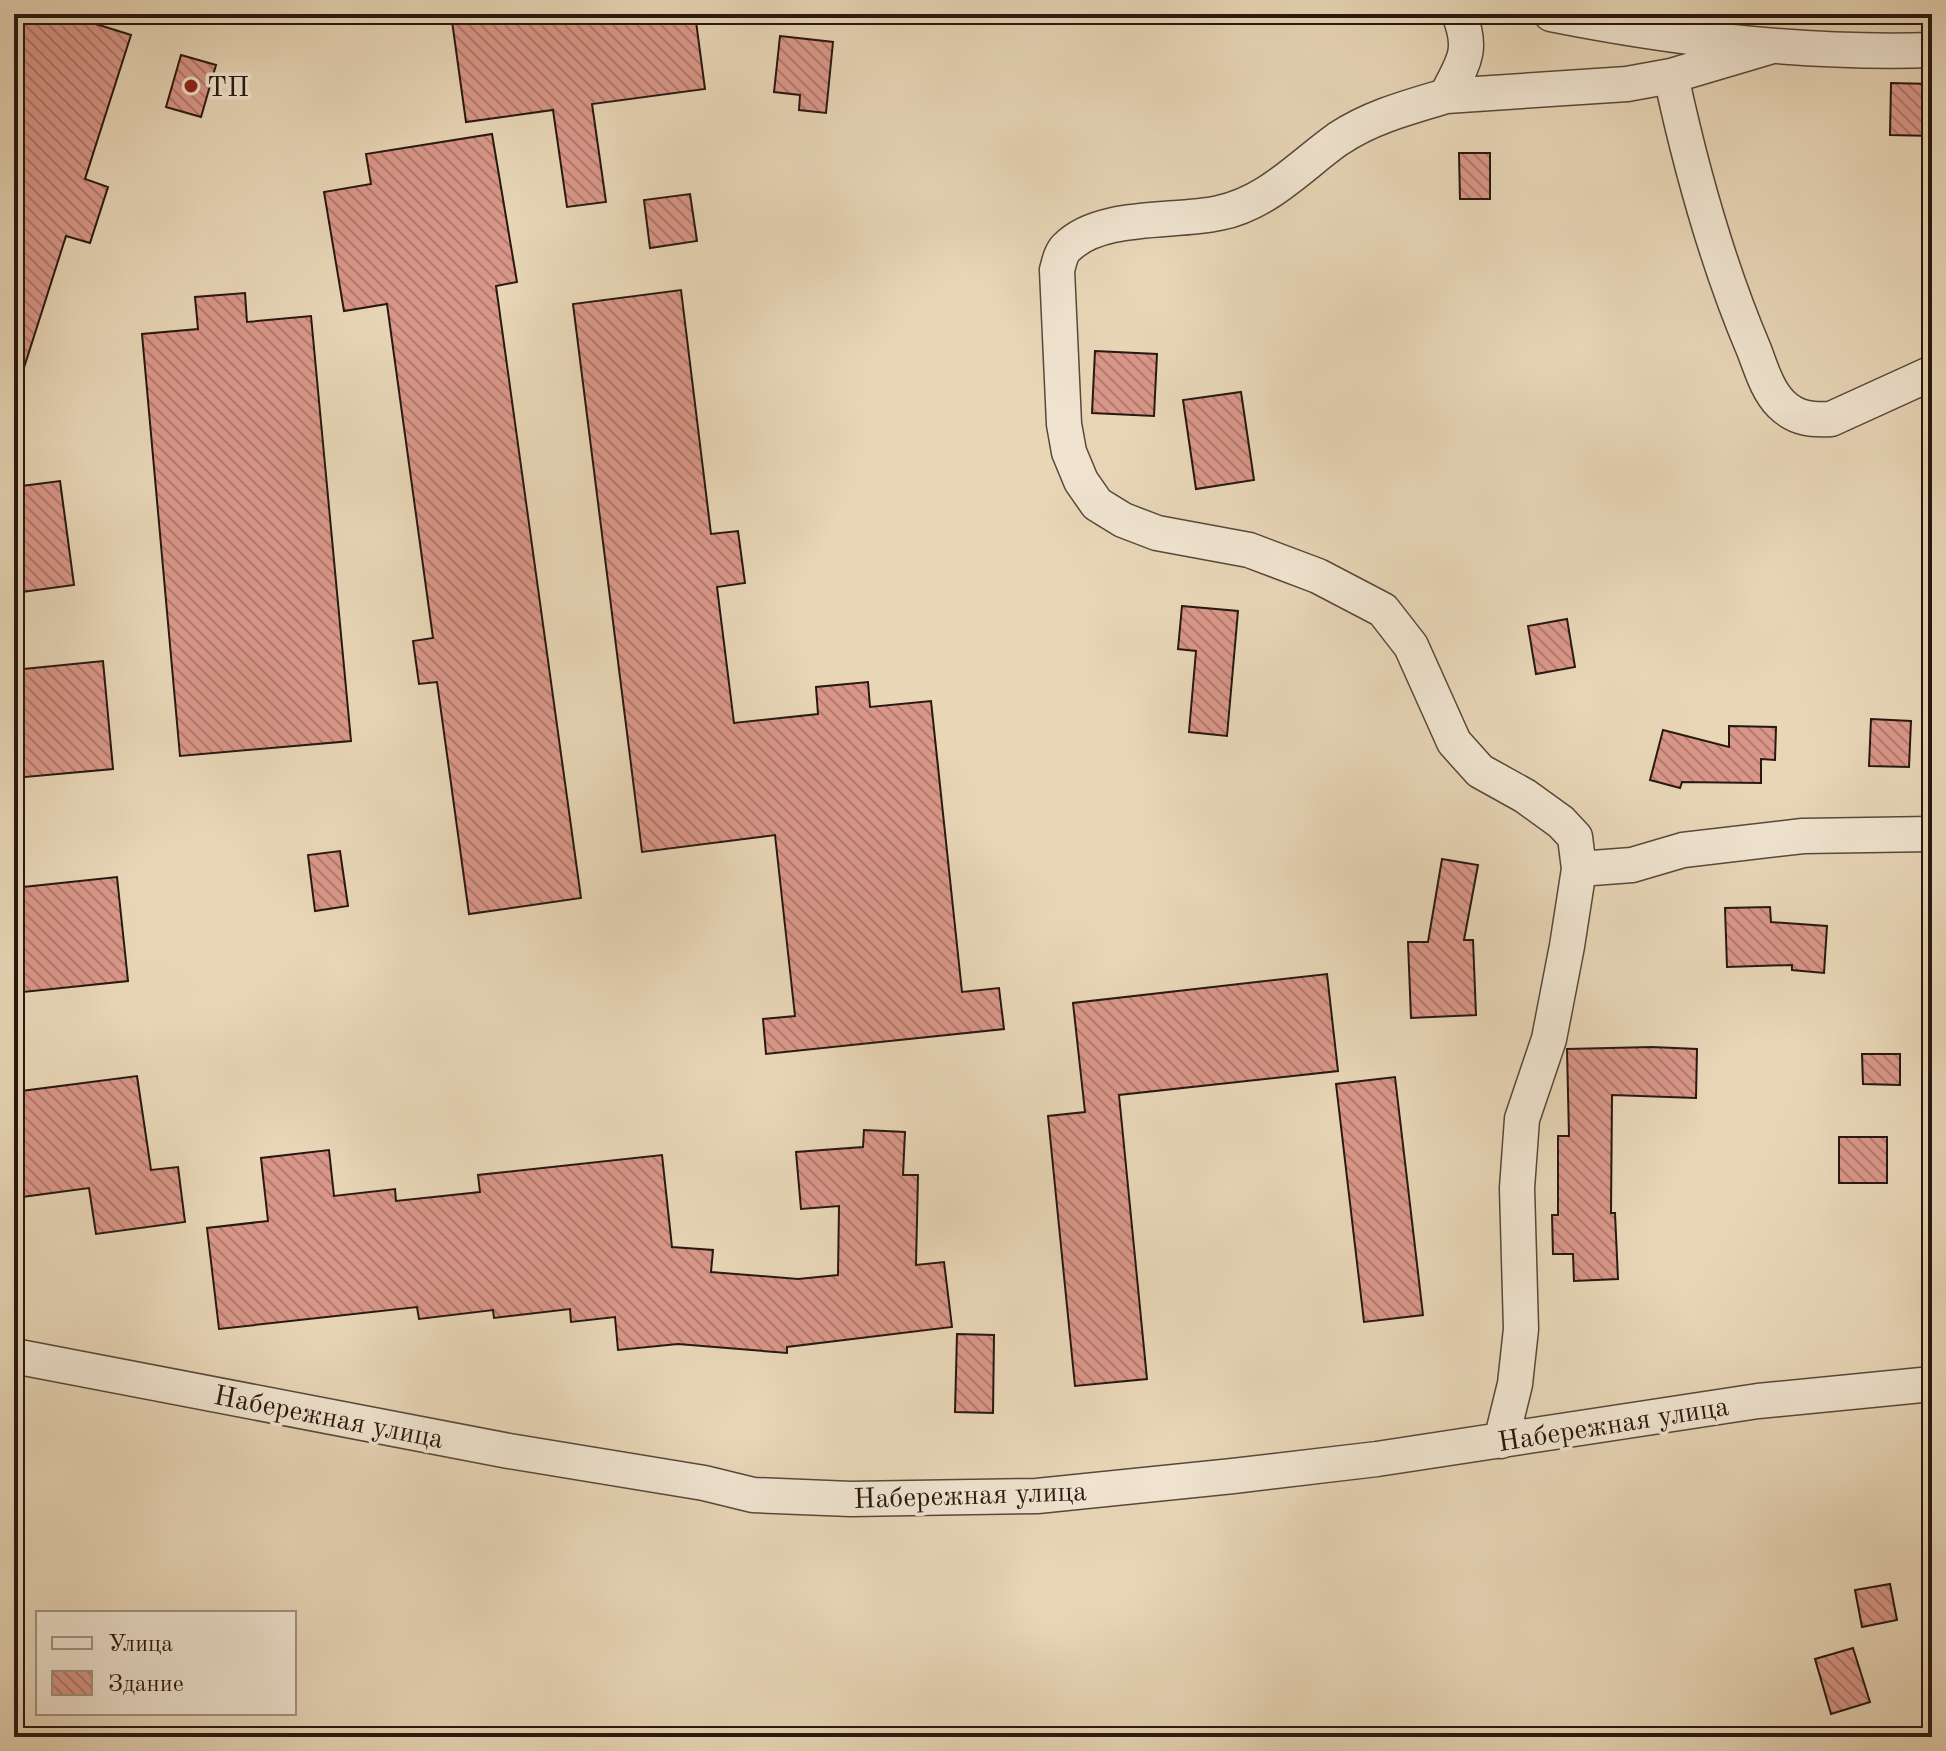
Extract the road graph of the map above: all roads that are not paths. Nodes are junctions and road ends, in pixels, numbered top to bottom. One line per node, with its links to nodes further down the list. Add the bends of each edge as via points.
1 (1459, 14): 6 (street, via 1468,35 1464,61)
2 (1551, 14): 3 (street, via 1635,31)
3 (1769, 47): 4 (street); 5 (street)
4 (1932, 50)
5 (1671, 76): 6 (street, via 1627,84); 7 (street, via 1684,136 1740,317 1781,405 1796,416 1831,419)
6 (1446, 96): 9 (street, via 1372,120 1251,201 1220,213 1087,231 1064,249 1057,270 1064,424 1081,481 1097,504 1123,520 1157,533 1249,550 1318,576 1383,610 1411,646 1454,742 1480,771 1561,822 1575,837)
7 (1932, 373)
8 (1932, 834): 9 (street, via 1803,836)
9 (1579, 869): 12 (street, via 1549,1039 1522,1119 1517,1188 1521,1329)
10 (14, 1356): 12 (street, Набережная улица, via 753,1495 1037,1496)
11 (1932, 1384): 12 (street, Набережная улица, via 1758,1401)
12 (1501, 1441)

